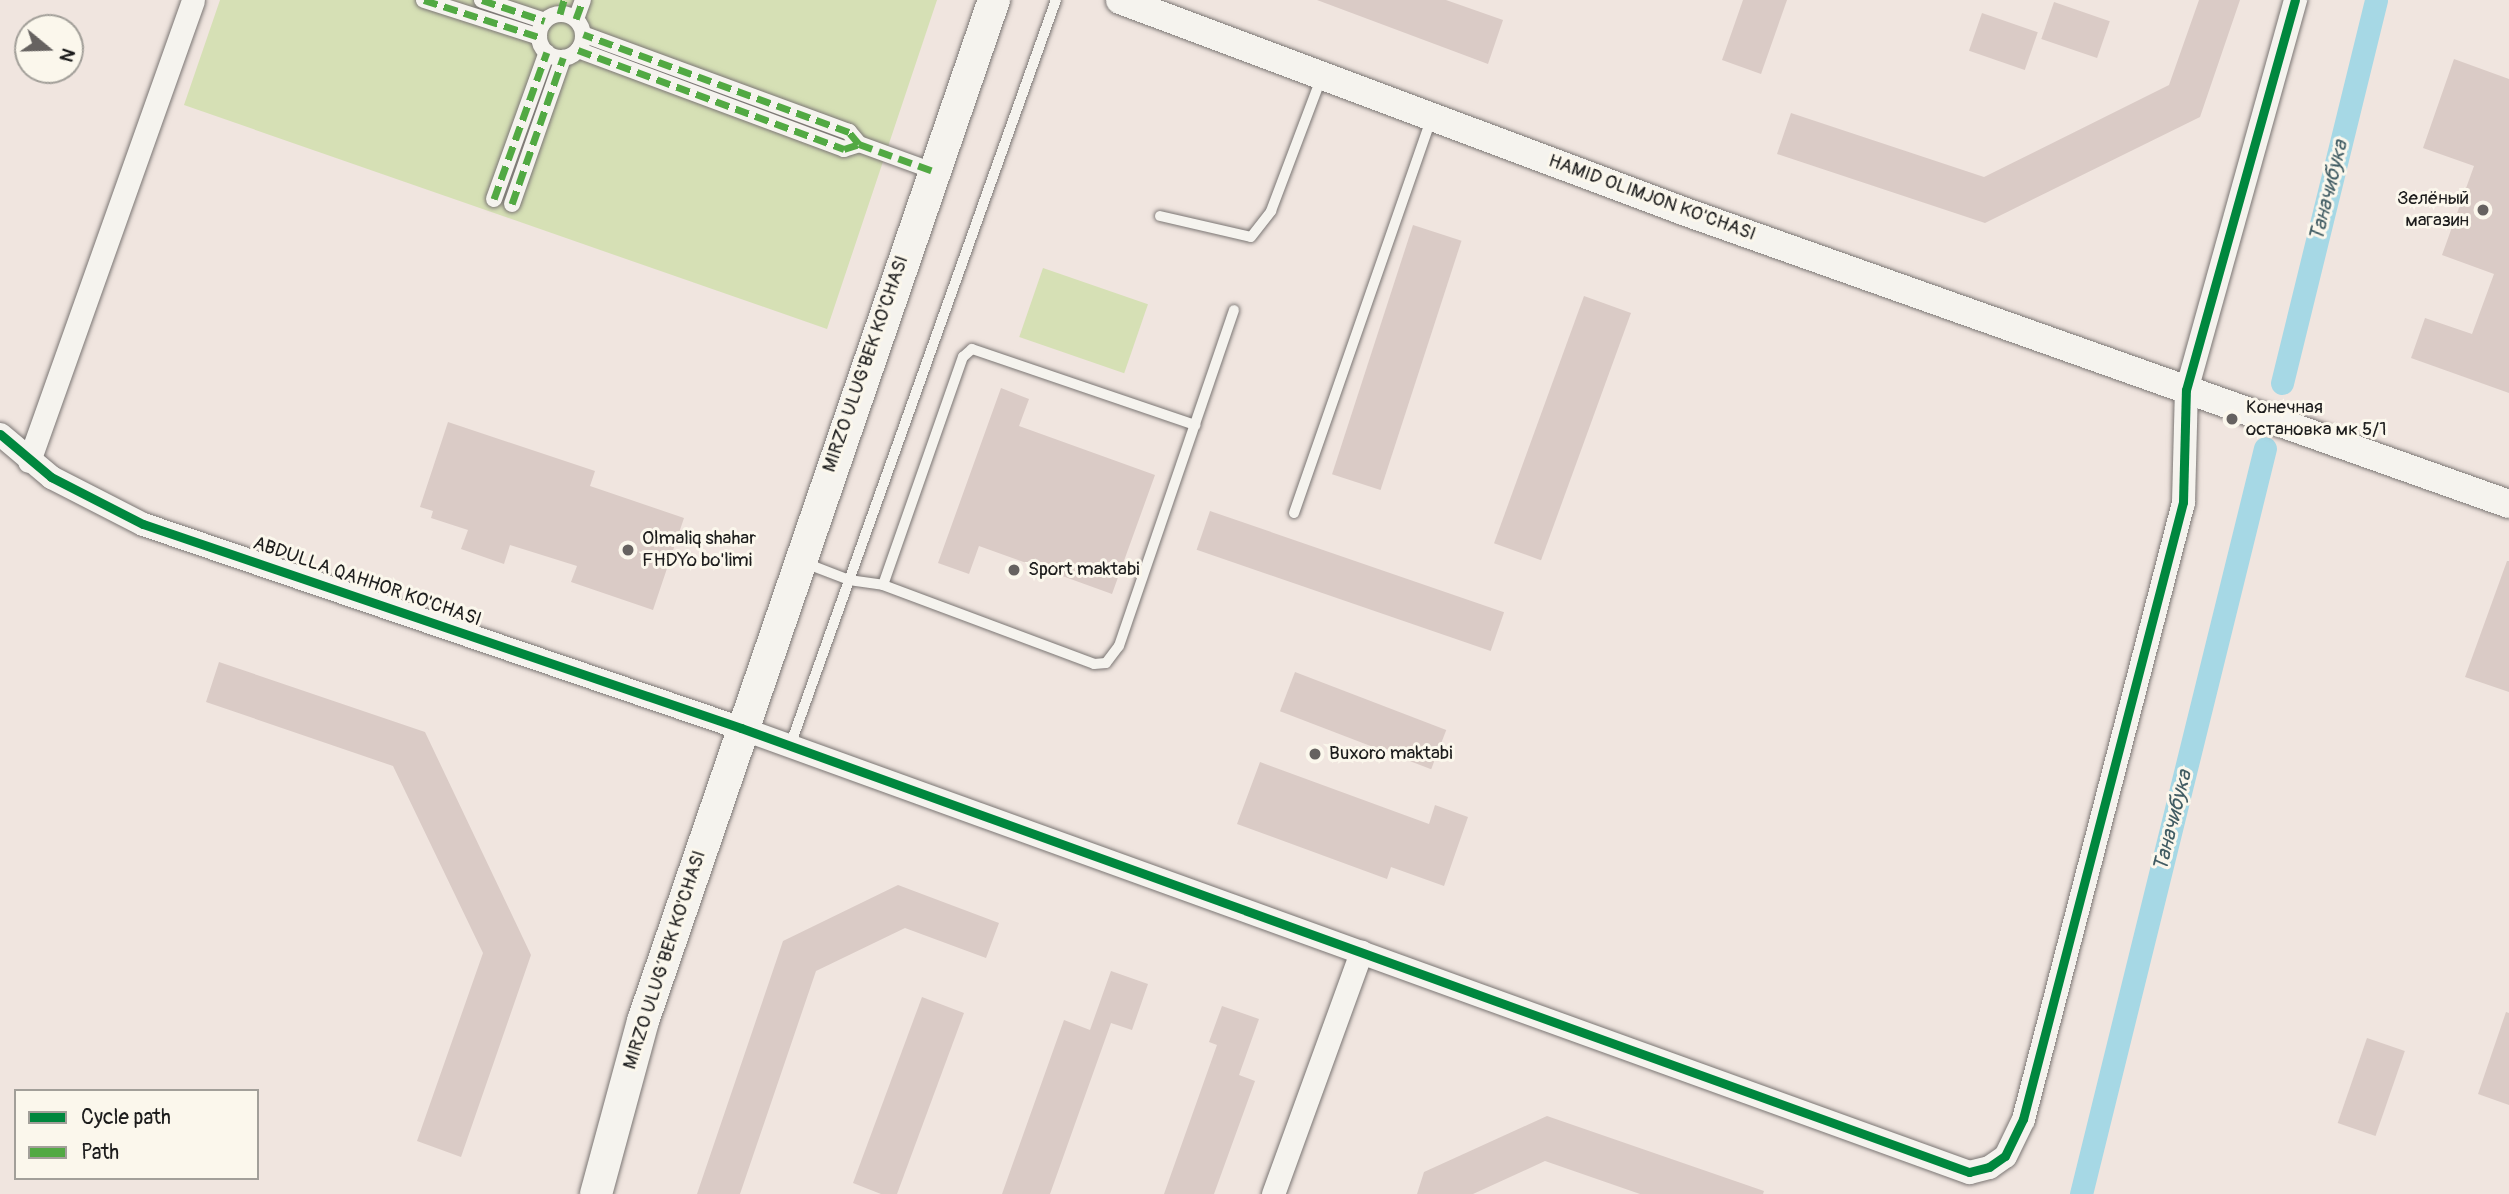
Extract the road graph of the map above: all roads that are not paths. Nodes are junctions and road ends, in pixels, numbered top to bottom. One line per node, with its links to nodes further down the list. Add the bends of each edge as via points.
1 (193, 0): 25 (street)
2 (424, 0): 11 (street)
3 (482, 0): 11 (street)
4 (583, 0): 10 (street)
5 (994, 0): 17 (main road, MIRZO ULUG'BEK KO'CHASI)
6 (1056, 0): 29 (lane)
7 (1120, 0): 14 (street, HAMID OLIMJON KO'CHASI)
8 (2295, 0): 22 (street, ABDULLA QAHHOR KO'CHASI)
9 (562, 7): 10 (street); 11 (street)
10 (580, 27): 13 (street); 16 (street, via 849,132)
11 (542, 29): 12 (street)
12 (547, 52): 13 (street); 18 (street)
13 (570, 54): 16 (street, via 844,149); 19 (street)
14 (1322, 76): 15 (street, HAMID OLIMJON KO'CHASI); 20 (lane, via 1271,211 1251,237)
15 (1432, 117): 22 (street, HAMID OLIMJON KO'CHASI); 27 (lane)
16 (859, 145): 17 (street)
17 (933, 171): 28 (main road, MIRZO ULUG'BEK KO'CHASI)
18 (494, 199)
19 (512, 204)
20 (1160, 216)
21 (1234, 310): 23 (lane)
22 (2186, 390): 26 (street, HAMID OLIMJON KO'CHASI); 33 (street, ABDULLA QAHHOR KO'CHASI, via 2183,502 2023,1119 2005,1156 1989,1167 1969,1172)
23 (1195, 425): 30 (lane, via 972,349 963,357); 30 (lane, via 1119,646 1106,663 1094,664)
24 (0, 434): 25 (street, ABDULLA QAHHOR KO'CHASI)
25 (29, 461): 31 (street, ABDULLA QAHHOR KO'CHASI, via 82,495 143,524)
26 (2509, 503)
27 (1294, 513)
28 (799, 561): 29 (lane); 31 (main road, MIRZO ULUG'BEK KO'CHASI)
29 (849, 580): 30 (lane); 32 (lane)
30 (883, 585)
31 (741, 728): 32 (street, ABDULLA QAHHOR KO'CHASI); 34 (main road, MIRZO ULUG‘BEK KO'CHASI, via 643,1021)
32 (790, 746): 33 (street, ABDULLA QAHHOR KO'CHASI)
33 (1360, 952): 35 (street)
34 (596, 1194)
35 (1273, 1194)

